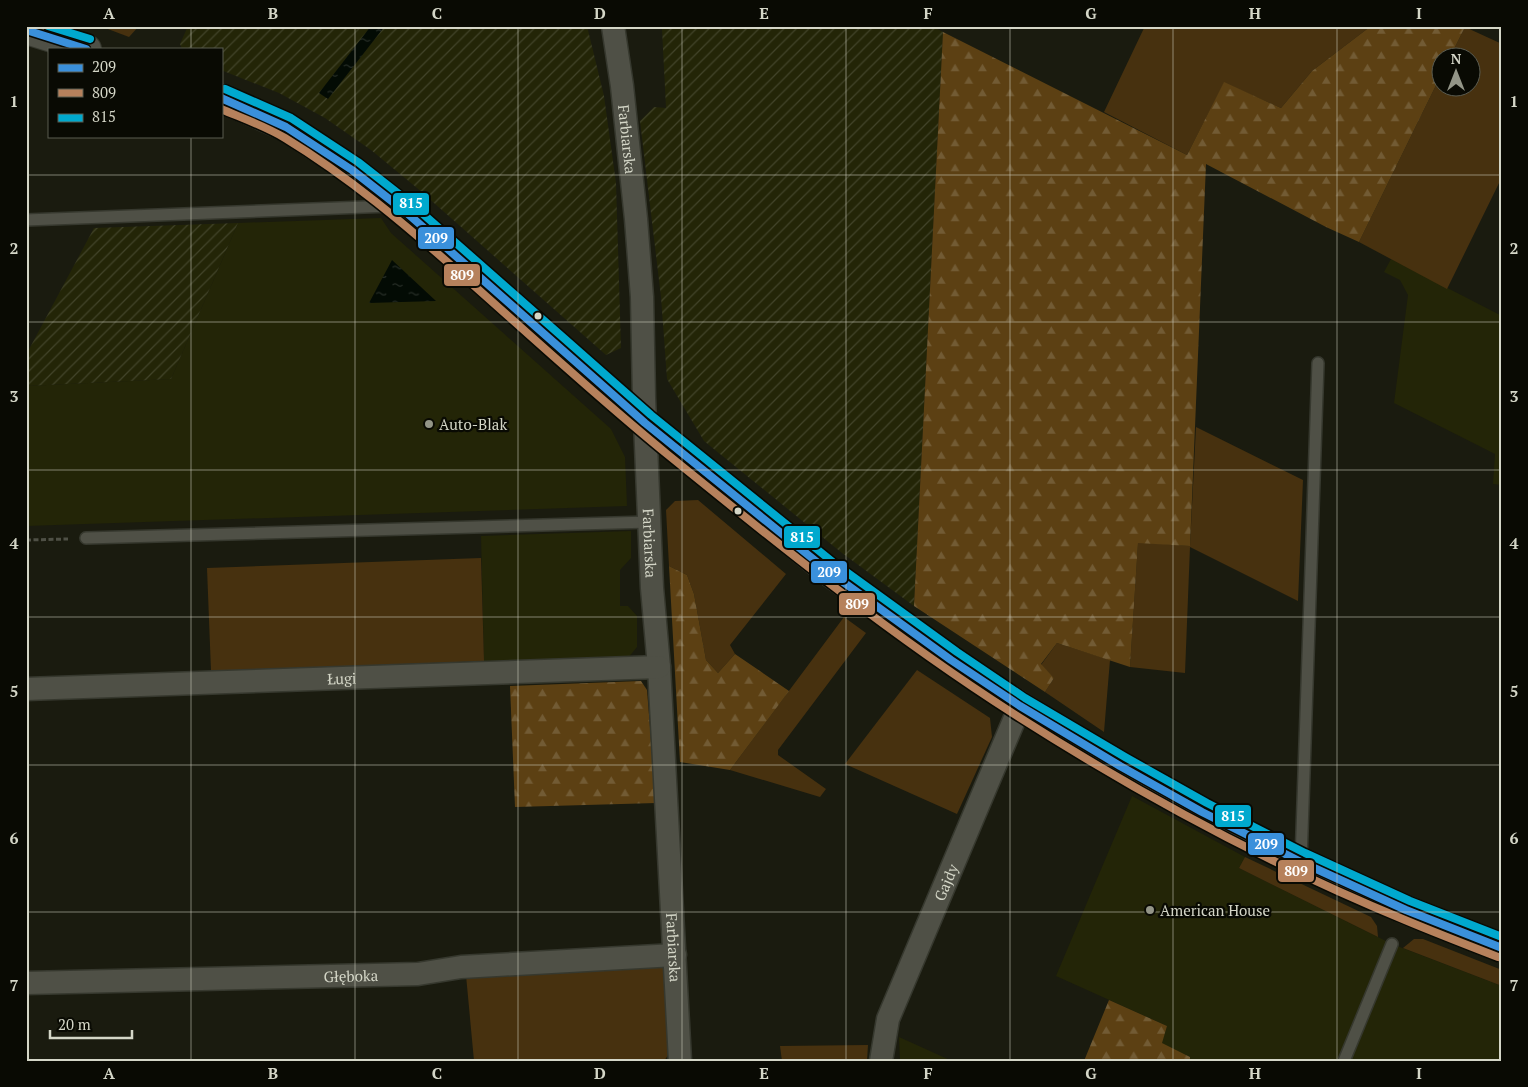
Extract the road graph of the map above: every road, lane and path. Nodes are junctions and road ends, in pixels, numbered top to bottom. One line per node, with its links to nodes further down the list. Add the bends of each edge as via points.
1 (612, 26): 8 (street, Farbiarska, via 622,86 636,219 642,297)
2 (26, 30): 3 (street)
3 (83, 48)
4 (222, 98): 5 (street, via 286,127 318,146)
5 (398, 206): 6 (lane); 8 (street)
6 (26, 220)
7 (1318, 363): 15 (lane)
8 (645, 423): 9 (street, Farbiarska); 14 (street, via 828,571 950,660)
9 (649, 522): 10 (lane); 12 (street, Farbiarska)
10 (86, 538): 11 (path)
11 (26, 540)
12 (659, 667): 13 (street, Ługi); 18 (street, Farbiarska)
13 (26, 689)
14 (1020, 706): 15 (street, via 1170,794); 21 (street, Gajdy, via 888,1019)
15 (1301, 862): 17 (street, via 1406,910)
16 (1392, 944): 22 (lane)
17 (1502, 948)
18 (675, 955): 19 (street, Głęboka, via 461,967 418,974); 20 (street, Farbiarska)
19 (26, 983)
20 (680, 1061)
21 (881, 1061)
22 (1344, 1061)

